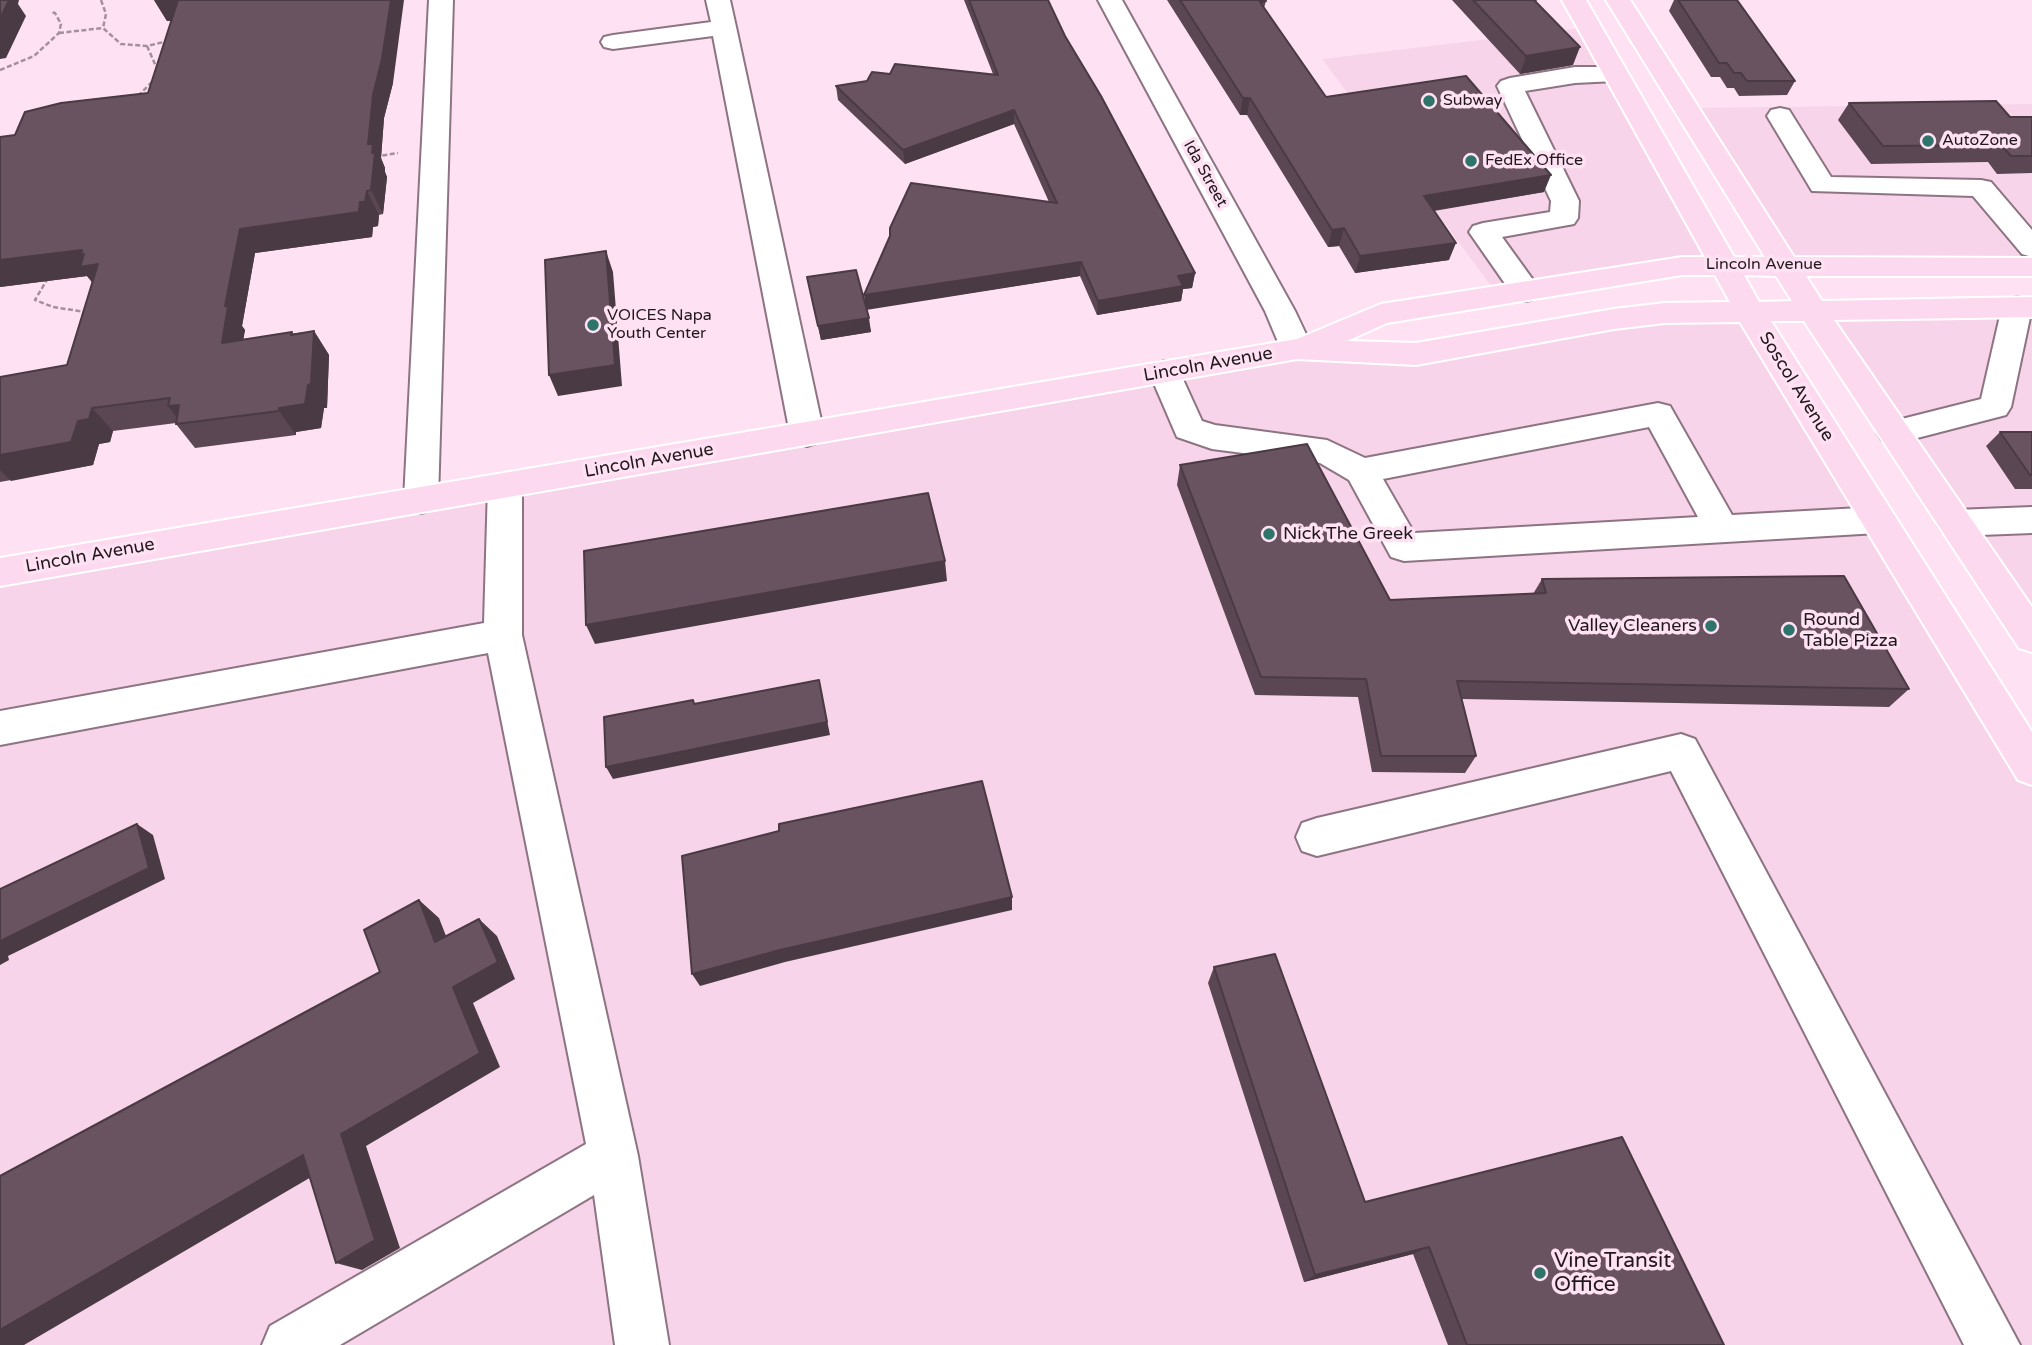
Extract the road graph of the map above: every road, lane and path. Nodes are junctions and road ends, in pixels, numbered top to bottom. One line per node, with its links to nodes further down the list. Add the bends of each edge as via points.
1 (102, 0): 8 (path)
2 (440, 0): 35 (street)
3 (1110, 0): 29 (street, Ida Street)
4 (1573, 0): 14 (main road, Soscol Avenue)
5 (1618, 0): 21 (main road)
6 (50, 12): 9 (path, via 61,24)
7 (721, 13): 11 (street); 32 (street)
8 (103, 28): 9 (path); 12 (path, via 121,44)
9 (59, 33): 13 (path, via 34,56)
10 (175, 36): 12 (path)
11 (613, 42)
12 (147, 46): 15 (path, via 160,75)
13 (0, 70)
14 (1616, 74): 20 (main road, Soscol Avenue); 24 (street, via 1575,75 1510,86 1565,201 1564,218 1483,232)
15 (134, 99)
16 (1780, 116): 19 (street, via 1822,185 1981,188)
17 (381, 143): 18 (path, via 379,156)
18 (401, 153)
19 (2032, 248)
20 (1724, 265): 21 (main road, Lincoln Avenue); 24 (main road, Lincoln Avenue, via 1682,266); 28 (main road, Soscol Avenue)
21 (1786, 265): 22 (main road, Lincoln Avenue); 26 (main road)
22 (2032, 267)
23 (51, 273): 27 (path, via 34,300 53,307)
24 (1526, 290): 29 (main road, Lincoln Avenue, via 1381,314)
25 (2024, 307): 26 (main road, Lincoln Avenue); 31 (street, via 1995,407)
26 (1813, 309): 28 (main road, Lincoln Avenue); 31 (main road)
27 (97, 311)
28 (1750, 311): 29 (main road, Lincoln Avenue, via 1614,319 1416,354); 36 (main road, Soscol Avenue)
29 (1297, 349): 30 (main road, Lincoln Avenue)
30 (1165, 372): 32 (main road, Lincoln Avenue); 33 (street, via 1189,429 1212,437 1327,452)
31 (1894, 432): 38 (main road)
32 (807, 434): 34 (main road, Lincoln Avenue)
33 (1361, 471): 39 (street, via 1404,547); 39 (street, via 1658,414)
34 (505, 485): 35 (main road, Lincoln Avenue); 41 (street)
35 (421, 500): 40 (main road, Lincoln Avenue)
36 (1878, 520): 39 (street); 44 (main road, Soscol Avenue)
37 (2032, 520): 38 (street)
38 (1955, 523): 42 (main road)
39 (1723, 529)
40 (0, 572)
41 (503, 635): 43 (street); 46 (street)
42 (2032, 637)
43 (0, 728)
44 (2032, 766)
45 (1317, 837): 49 (street, via 1681,751)
46 (613, 1156): 47 (street); 48 (street)
47 (289, 1345)
48 (642, 1345)
49 (1993, 1345)

